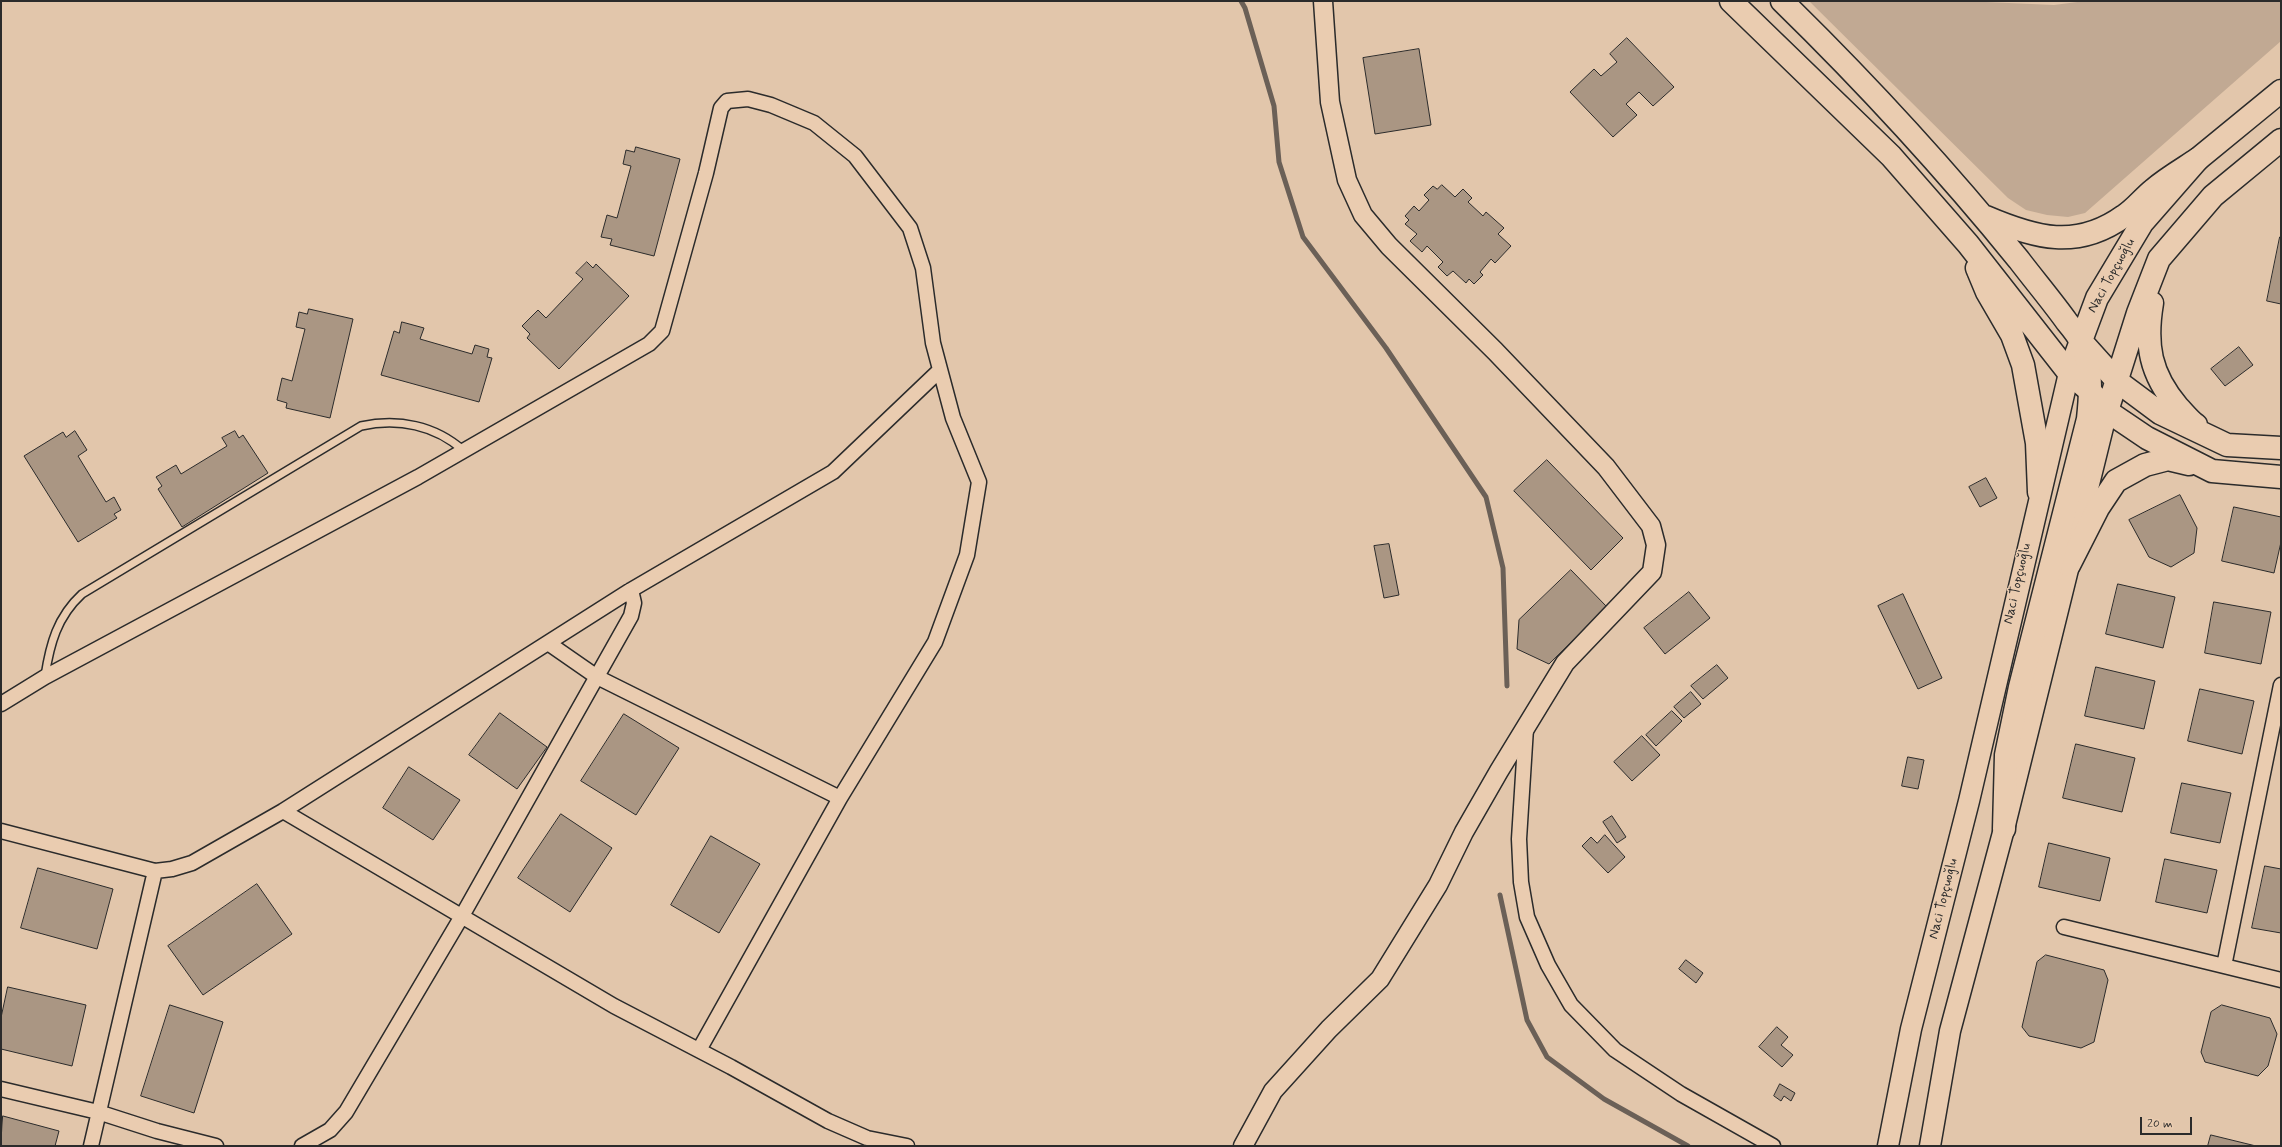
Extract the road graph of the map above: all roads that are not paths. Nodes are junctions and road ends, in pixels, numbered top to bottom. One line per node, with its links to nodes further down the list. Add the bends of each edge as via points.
1 (1323, 1): 30 (street, via 1330,102 1347,180 1363,215 1389,246 1495,350 1606,467 1651,526 1656,545 1652,572 1565,663)
2 (1731, 1): 8 (main road, via 1891,156)
3 (1782, 1): 7 (main road, via 1900,122)
4 (2281, 91): 6 (main road, Naci Topçuoğlu)
5 (2281, 140): 9 (main road, via 2213,196)
6 (2198, 159): 7 (main road, via 2154,189 2124,216 2090,235 2059,239 2021,232); 10 (main road, Naci Topçuoğlu, via 2142,223 2097,298)
7 (1983, 216): 10 (main road)
8 (1968, 244): 12 (main road); 21 (main road, via 1986,292 2012,335 2023,365 2037,443)
9 (2159, 259): 13 (main road, via 2138,313); 16 (main road, via 2148,327 2152,362 2163,389 2191,422)
10 (2081, 341): 12 (main road, Naci Topçuoğlu); 13 (main road); 14 (main road, via 2090,367)
11 (940, 370): 18 (street, via 924,268 910,228 855,156 814,123 772,105 748,99 727,101 721,108 706,173 662,331 648,344); 23 (street, via 833,472); 31 (street, via 953,418 979,482 967,555 935,642)
12 (2069, 373): 14 (main road); 21 (main road, Naci Topçuoğlu)
13 (2117, 381): 15 (main road); 16 (main road, via 2160,413)
14 (2091, 392): 15 (main road); 33 (main road, via 2088,419 2020,687 2006,756)
15 (2107, 411): 19 (main road, via 2147,438); 22 (main road)
16 (2227, 445): 17 (main road)
17 (2281, 448)
18 (464, 451): 25 (street); 25 (lane, via 443,436 419,426 387,422 361,426 82,594 66,611 55,631)
19 (2212, 471): 20 (main road); 22 (main road, via 2168,459 2145,465 2116,481 2098,508)
20 (2281, 477)
21 (2040, 492): 50 (main road, Naci Topçuoğlu, via 1969,801 1911,1028)
22 (2069, 565): 33 (main road)
23 (630, 590): 24 (street); 26 (street, via 633,610)
24 (548, 643): 26 (street); 32 (street)
25 (45, 677): 28 (street)
26 (597, 677): 31 (street); 36 (street)
27 (2281, 685): 29 (street)
28 (1, 704)
29 (2277, 723): 38 (street)
30 (1526, 728): 48 (street, via 1464,832 1438,885 1380,979 1329,1029 1273,1091); 49 (street, via 1519,839 1521,882 1527,917 1548,965 1571,1005 1615,1050 1681,1094)
31 (840, 798): 40 (street)
32 (283, 811): 35 (street, via 192,863); 36 (street)
33 (2004, 829): 43 (main road, via 1950,1031)
34 (1, 831): 35 (street)
35 (155, 871): 42 (street)
36 (462, 916): 40 (street, via 614,1006); 46 (street, via 346,1112 330,1130)
37 (2064, 927): 38 (street)
38 (2224, 966): 39 (street)
39 (2281, 980)
40 (699, 1050): 47 (street, via 828,1121 867,1138)
41 (1, 1089): 42 (street)
42 (98, 1112): 44 (street); 45 (street)
43 (1934, 1114): 51 (main road); 52 (main road)
44 (90, 1146)
45 (216, 1146)
46 (302, 1146)
47 (906, 1146)
48 (1243, 1146)
49 (1773, 1146)
50 (1888, 1146)
51 (1930, 1146)
52 (1938, 1146)

